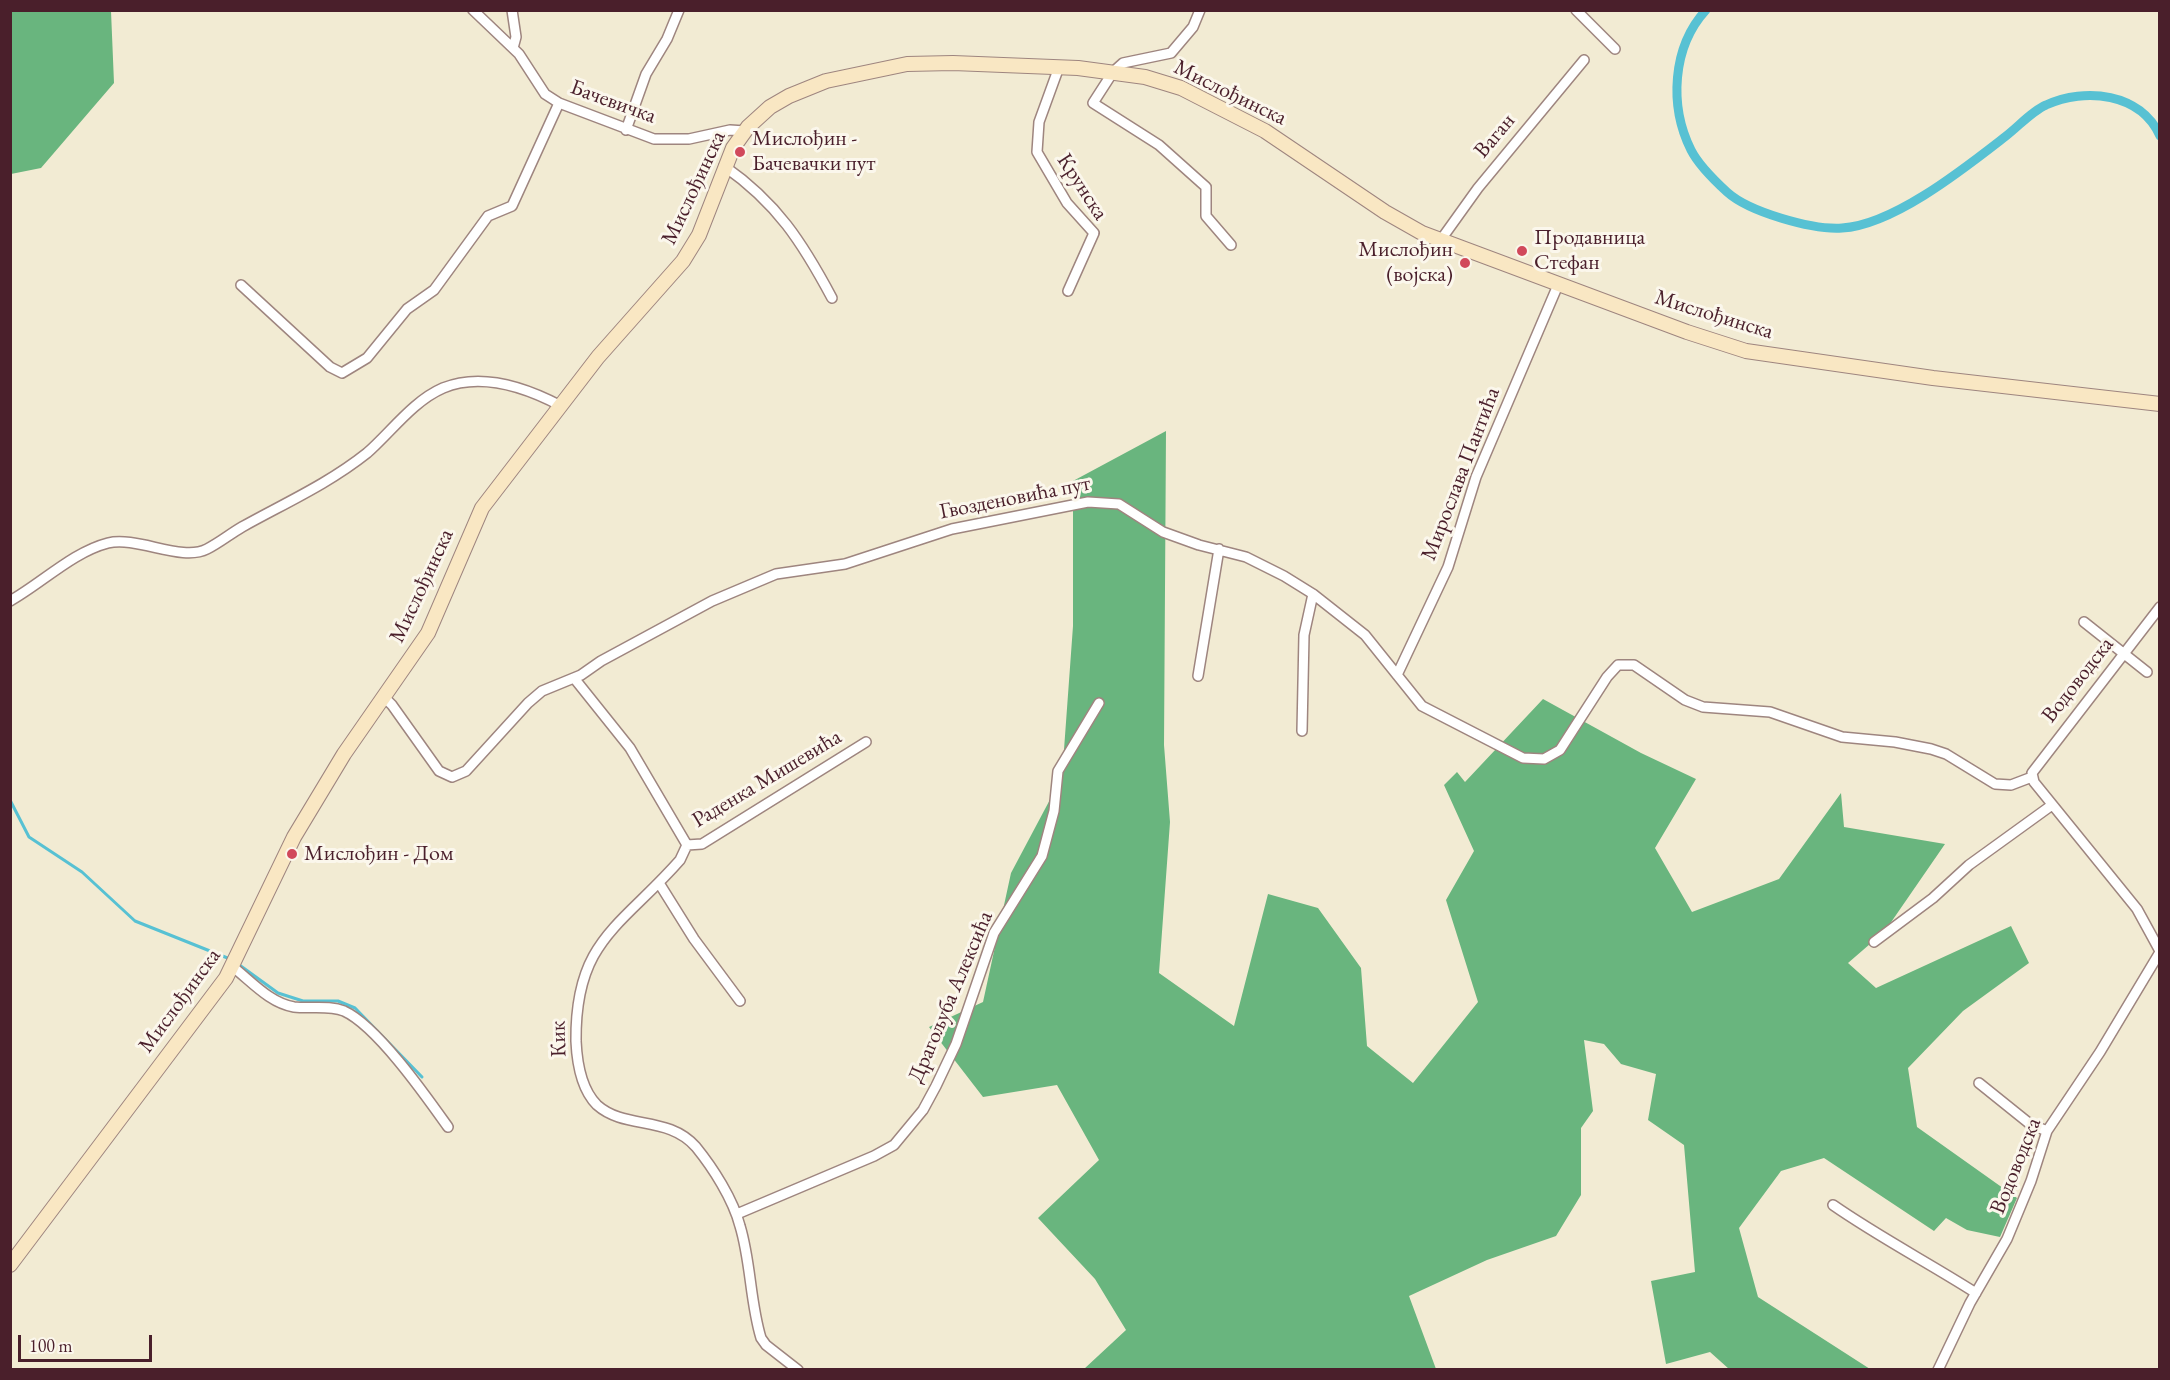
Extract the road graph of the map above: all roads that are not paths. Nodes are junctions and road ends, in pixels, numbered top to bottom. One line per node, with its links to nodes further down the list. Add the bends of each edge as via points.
1 (472, 10): 6 (street, Бачевичка)
2 (512, 10): 6 (street, via 516,37)
3 (679, 10): 12 (street, via 646,74)
4 (1200, 10): 10 (street, via 1193,27 1171,53 1124,63)
5 (1576, 10): 7 (street)
6 (513, 48): 11 (street, Бачевичка, via 545,94)
7 (1615, 49)
8 (1584, 60): 15 (street, Ваган, via 1478,188)
9 (1059, 68): 10 (main road, Мислођинска); 13 (main road, Мислођинска, via 921,63 841,76 779,101); 19 (street, Крунска, via 1039,122 1037,152 1067,203 1094,233)
10 (1113, 72): 15 (main road, Мислођинска, via 1173,84 1241,118 1403,223); 16 (street, via 1093,103 1159,145 1206,187 1206,216)
11 (559, 104): 12 (street, Бачевичка); 17 (street, via 512,206 488,216 434,290 406,309 381,343 354,368 342,373 330,367)
12 (626, 130): 13 (street, Бачевичка, via 673,140)
13 (745, 131): 14 (main road, Мислођинска)
14 (724, 166): 20 (street, via 779,212 802,243); 22 (main road, Мислођинска, via 701,230 687,255)
15 (1440, 241): 18 (main road, Мислођинска)
16 (1231, 245)
17 (241, 285)
18 (1558, 285): 21 (main road, Мислођинска, via 1746,351 1933,378); 30 (street, Мирослава Пантића, via 1476,477 1448,567)
19 (1068, 291)
20 (832, 298)
21 (2160, 404)
22 (561, 406): 25 (street, via 501,383 479,381 443,388 425,398 337,475 204,551 110,542 91,549); 33 (main road, Мислођинска, via 482,508 434,623)
23 (1219, 549): 24 (street, Гвозденовића пут, via 1246,557); 31 (street); 32 (street, Гвозденовића пут, via 1163,532 1119,504 1088,502 1053,508 931,534 845,564 758,580 712,601)
24 (1313, 594): 30 (street, Гвозденовића пут, via 1365,635); 35 (street, via 1304,635)
25 (10, 601)
26 (2160, 607): 28 (street, Водоводска)
27 (2084, 622): 28 (street)
28 (2124, 652): 29 (street); 37 (street, Водоводска)
29 (2147, 672)
30 (1396, 675): 37 (street, Гвозденовића пут, via 1430,712 1523,758 1535,760 1554,756 1560,750 1606,677 1622,664 1634,665 1685,700 1703,707 1770,712 1842,737 1931,749 1995,784 2011,785)
31 (1198, 676)
32 (574, 678): 33 (street, Гвозденовића пут, via 542,691 470,768 452,777 439,771); 39 (street, via 626,742)
33 (385, 698): 43 (main road, Мислођинска, via 344,754 288,847)
34 (1099, 703): 49 (street, Драгољуба Алексића, via 1058,771 1054,811 1042,856 994,933 956,1044 923,1110 894,1145)
35 (1302, 731)
36 (866, 742): 39 (street, Раденка Мишевића, via 702,844)
37 (2032, 777): 38 (street, Водоводска)
38 (2052, 806): 41 (street, via 1969,865); 42 (street, Водоводска, via 2137,909)
39 (687, 845): 40 (street, Кик, via 680,860)
40 (659, 884): 44 (street); 49 (street, Кик, via 603,938 585,972 576,1022 582,1083 598,1106 630,1119 670,1127 689,1140 704,1157)
41 (1874, 942)
42 (2159, 954): 47 (street, Водоводска)
43 (233, 967): 46 (street, via 277,1001 351,1015 395,1058); 50 (main road, Мислођинска)
44 (740, 1001)
45 (1978, 1083): 47 (street, via 2030,1124)
46 (448, 1127)
47 (2047, 1131): 51 (street, Водоводска, via 2007,1239)
48 (1833, 1205): 51 (street)
49 (737, 1214): 52 (street, Кик, via 761,1338)
50 (10, 1265)
51 (1976, 1293): 53 (street, Водоводска)
52 (798, 1370)
53 (1938, 1370)

